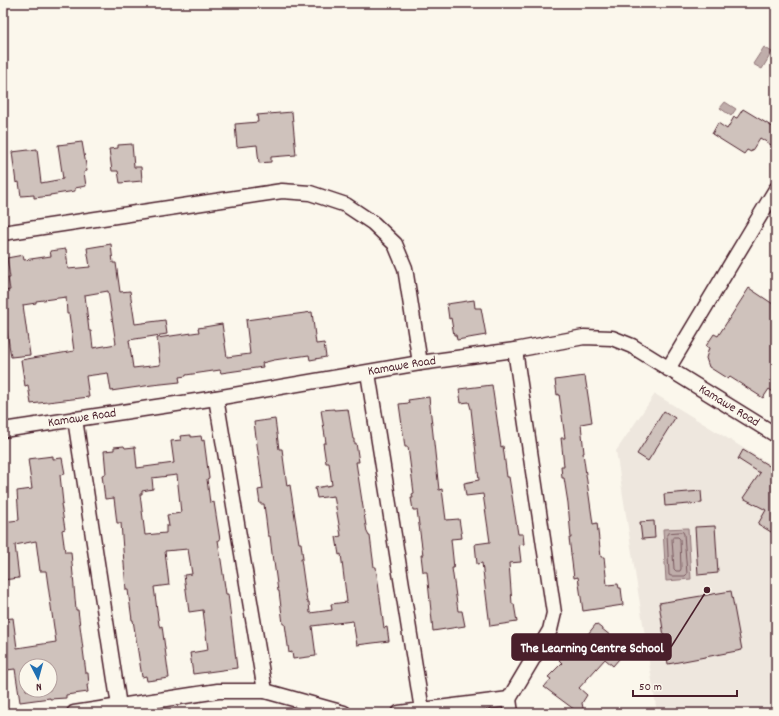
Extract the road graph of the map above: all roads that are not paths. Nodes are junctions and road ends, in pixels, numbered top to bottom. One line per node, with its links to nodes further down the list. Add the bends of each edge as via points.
1 (776, 189): 5 (street)
2 (3, 233): 4 (street, via 282,191 310,192 346,205 373,223 395,244 405,268)
3 (515, 350): 4 (street, Kamawe Road); 5 (street, Kamawe Road, via 584,337 612,338 632,346); 12 (street, via 554,613 550,630)
4 (420, 363): 6 (street, Kamawe Road)
5 (668, 369): 10 (street, Kamawe Road)
6 (368, 373): 7 (street, Kamawe Road); 14 (street)
7 (216, 398): 8 (street, Kamawe Road); 11 (street)
8 (74, 419): 9 (street, Kamawe Road); 13 (street)
9 (3, 430)
10 (776, 435)
11 (264, 690): 13 (street, via 218,691); 16 (street)
12 (509, 699): 14 (street); 18 (street)
13 (119, 706): 15 (street)
14 (422, 710): 17 (street)
15 (74, 713)
16 (344, 713)
17 (398, 713)
18 (512, 713)

